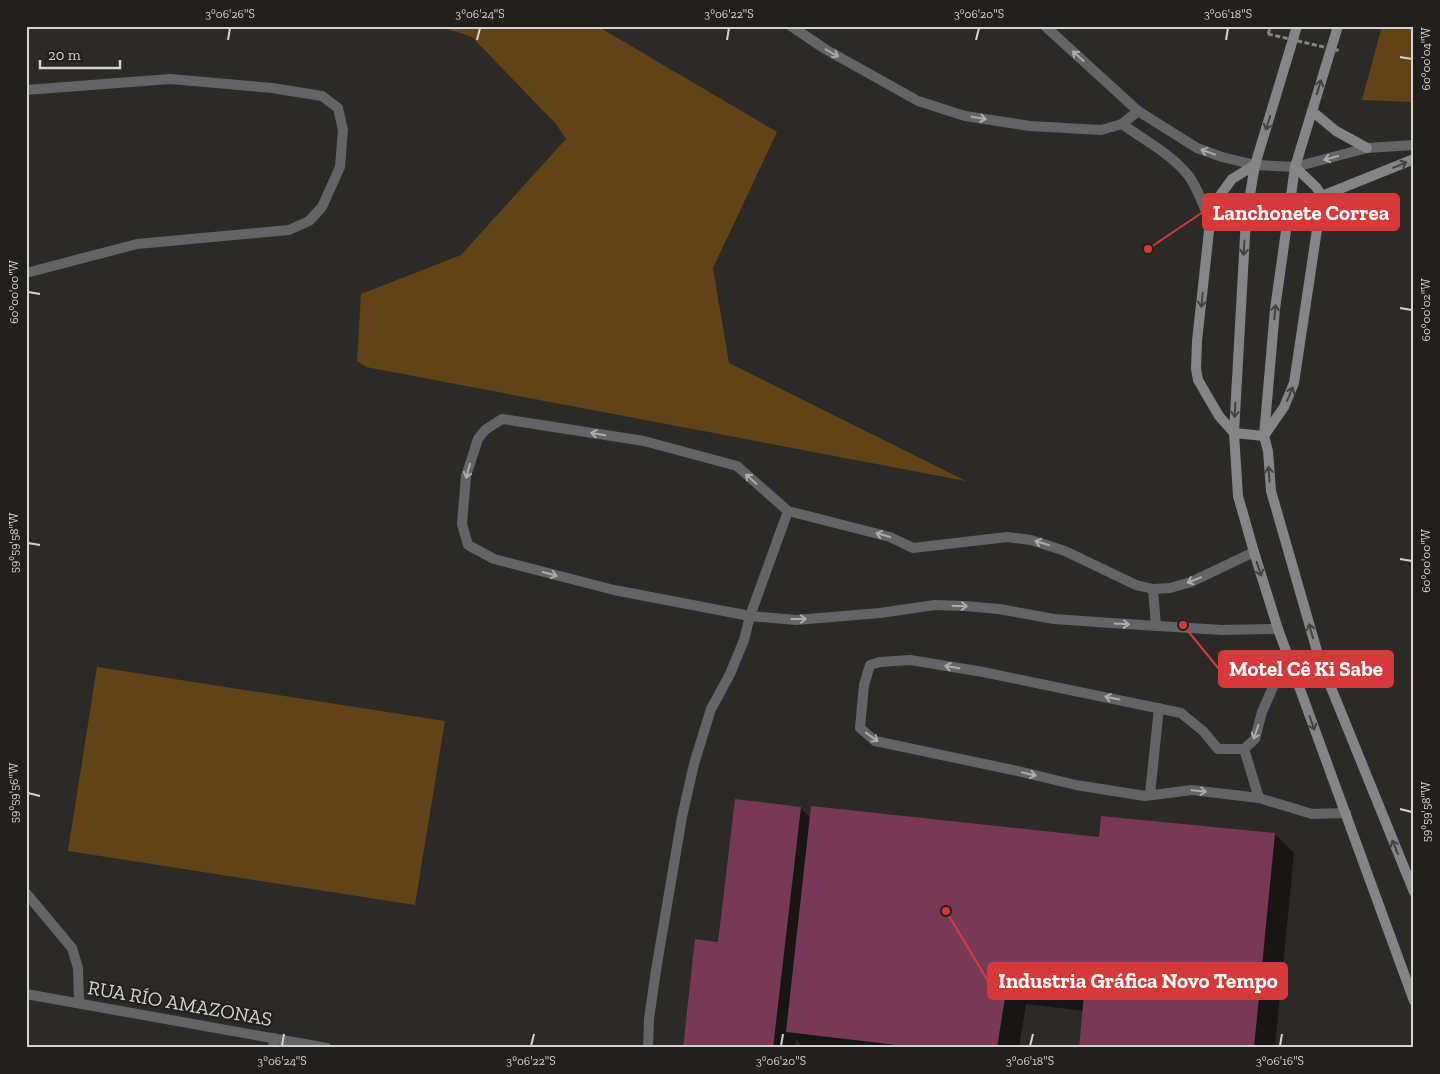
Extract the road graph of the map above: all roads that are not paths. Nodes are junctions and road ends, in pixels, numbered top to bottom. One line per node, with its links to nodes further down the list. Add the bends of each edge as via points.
1 (791, 26): 8 (street, one-way to 8, via 825,49 918,101 965,116 1086,130 1102,130)
2 (1045, 26): 6 (street, one-way to 2)
3 (1297, 26): 12 (main road, one-way to 12)
4 (1338, 26): 7 (main road, one-way to 4)
5 (26, 90): 16 (street, via 170,79 272,88 322,96 338,108 343,130 340,166 322,207 309,222 289,230 137,244)
6 (1138, 111): 8 (street); 12 (street, one-way to 6, via 1197,148)
7 (1312, 111): 10 (main road, via 1336,131); 13 (main road)
8 (1122, 124): 15 (street, via 1189,176)
9 (1414, 145): 10 (street)
10 (1367, 148): 13 (street, one-way to 13)
11 (1414, 159): 14 (main road, one-way to 11)
12 (1255, 165): 13 (street); 15 (main road, via 1232,179 1221,194); 17 (main road, one-way to 17, via 1246,218)
13 (1295, 167): 14 (main road); 18 (main road, one-way to 13, via 1275,308)
14 (1322, 196): 18 (main road, one-way to 14, via 1284,407 1294,383)
15 (1210, 222): 17 (main road, one-way to 17, via 1196,368 1205,393)
16 (26, 273)
17 (1234, 433): 18 (main road); 20 (main road, via 1238,496)
18 (1264, 436): 32 (main road, one-way to 18, via 1319,658 1271,491)
19 (788, 511): 21 (street, one-way to 19, via 1031,540 1007,537 912,548 890,537); 22 (street); 22 (street, one-way to 22, via 737,466 644,441 502,419 478,439 466,476 462,524 468,545 494,559 614,590)
20 (1254, 552): 21 (street, one-way to 21, via 1191,582); 24 (main road, one-way to 24)
21 (1153, 589): 23 (street)
22 (750, 616): 23 (street, one-way to 23, via 796,620 954,606 999,609 1054,619); 38 (street, via 730,674 711,709 694,764 656,970)
23 (1156, 626): 24 (street)
24 (1278, 629): 25 (main road)
25 (1288, 654): 27 (street, one-way to 27, via 1262,712 1255,739); 30 (main road, one-way to 30)
26 (1159, 708): 27 (street, via 1181,713 1218,749); 28 (street); 28 (street, one-way to 28, via 910,660 870,666 864,685 860,728 875,742 1076,786 1145,796)
27 (1244, 749): 29 (street)
28 (1150, 794): 29 (street, one-way to 29, via 1192,790)
29 (1259, 798): 30 (street, via 1312,814)
30 (1346, 814): 34 (main road)
31 (26, 892): 35 (street, via 72,948 78,968)
32 (1414, 892)
33 (26, 994): 35 (street, RUA RÍO AMAZONAS)
34 (1414, 1001)
35 (79, 1002): 36 (street, RUA RÍO AMAZONAS)
36 (274, 1043): 37 (street, RUA RÍO AMAZONAS)
37 (327, 1048)
38 (648, 1048)

